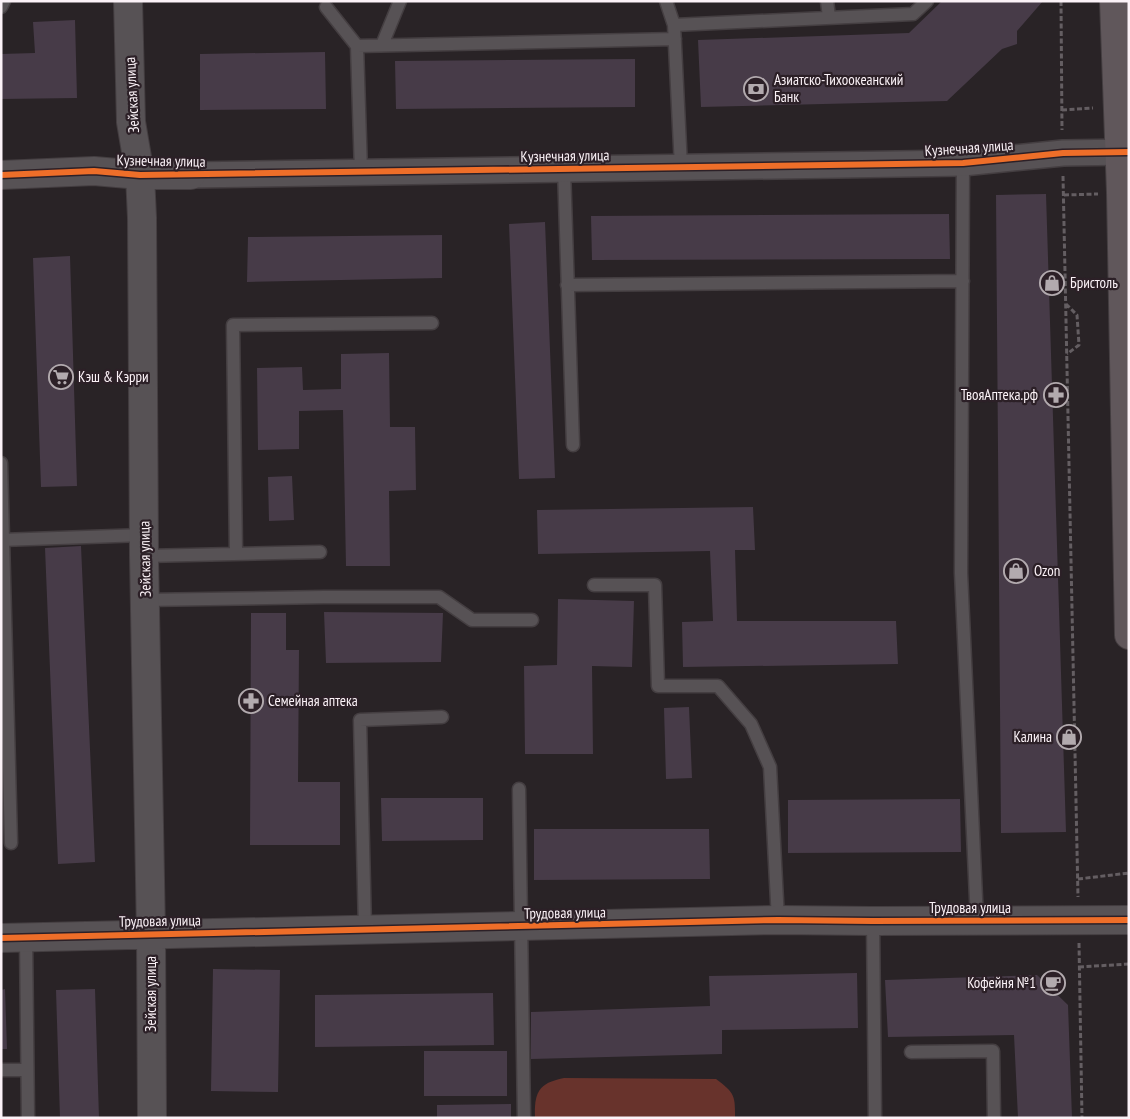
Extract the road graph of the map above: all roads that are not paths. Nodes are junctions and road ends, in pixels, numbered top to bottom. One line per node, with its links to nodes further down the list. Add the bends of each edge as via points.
1 (4, 1): 8 (lane)
2 (128, 1): 21 (street, Зейская улица, via 131,122)
3 (400, 1): 13 (lane)
4 (666, 1): 11 (lane)
5 (827, 1): 10 (lane)
6 (927, 1): 10 (lane, via 913,14)
7 (1114, 1): 15 (main road)
8 (1, 7)
9 (326, 7): 14 (lane)
10 (829, 17): 11 (lane)
11 (674, 24): 12 (lane)
12 (675, 39): 13 (lane); 17 (lane)
13 (382, 45): 14 (lane)
14 (357, 46): 19 (lane)
15 (1124, 152): 16 (street, Кузнечная улица, via 1063,153); 35 (main road)
16 (963, 163): 17 (street, Кузнечная улица); 23 (lane)
17 (681, 167): 18 (street, Кузнечная улица)
18 (564, 169): 19 (street, Кузнечная улица); 24 (lane)
19 (361, 172): 22 (street, Кузнечная улица)
20 (1, 175): 21 (street, Кузнечная улица, via 94,171)
21 (140, 175): 22 (street, Кузнечная улица); 29 (street, Зейская улица)
22 (191, 175)
23 (963, 281): 24 (lane); 40 (lane, via 961,572)
24 (567, 285): 26 (lane)
25 (432, 323): 31 (lane, via 233,324)
26 (573, 445)
27 (1, 463): 28 (lane)
28 (2, 540): 29 (lane); 38 (lane)
29 (144, 546): 31 (lane); 33 (street, Зейская улица)
30 (320, 552): 31 (lane)
31 (236, 553)
32 (594, 585): 39 (lane, via 655,585 658,686 718,686 751,724 770,766)
33 (145, 600): 34 (lane, via 439,597 472,620); 45 (street, Зейская улица)
34 (532, 620)
35 (1129, 635)
36 (442, 717): 44 (lane, via 360,720)
37 (519, 789): 43 (lane)
38 (11, 843)
39 (778, 920): 42 (street, Трудовая улица); 43 (street, Трудовая улица)
40 (977, 920): 41 (street, Трудовая улица); 42 (street, Трудовая улица)
41 (1129, 920)
42 (873, 921): 53 (lane)
43 (521, 926): 44 (street, Трудовая улица); 52 (lane)
44 (365, 929): 45 (street, Трудовая улица)
45 (151, 933): 46 (street, Трудовая улица); 51 (street, Зейская улица)
46 (14, 937): 49 (lane)
47 (911, 1052): 54 (lane, via 993,1051)
48 (1, 1070): 49 (lane)
49 (27, 1070): 50 (lane)
50 (28, 1118)
51 (152, 1118)
52 (524, 1118)
53 (875, 1118)
54 (994, 1118)

